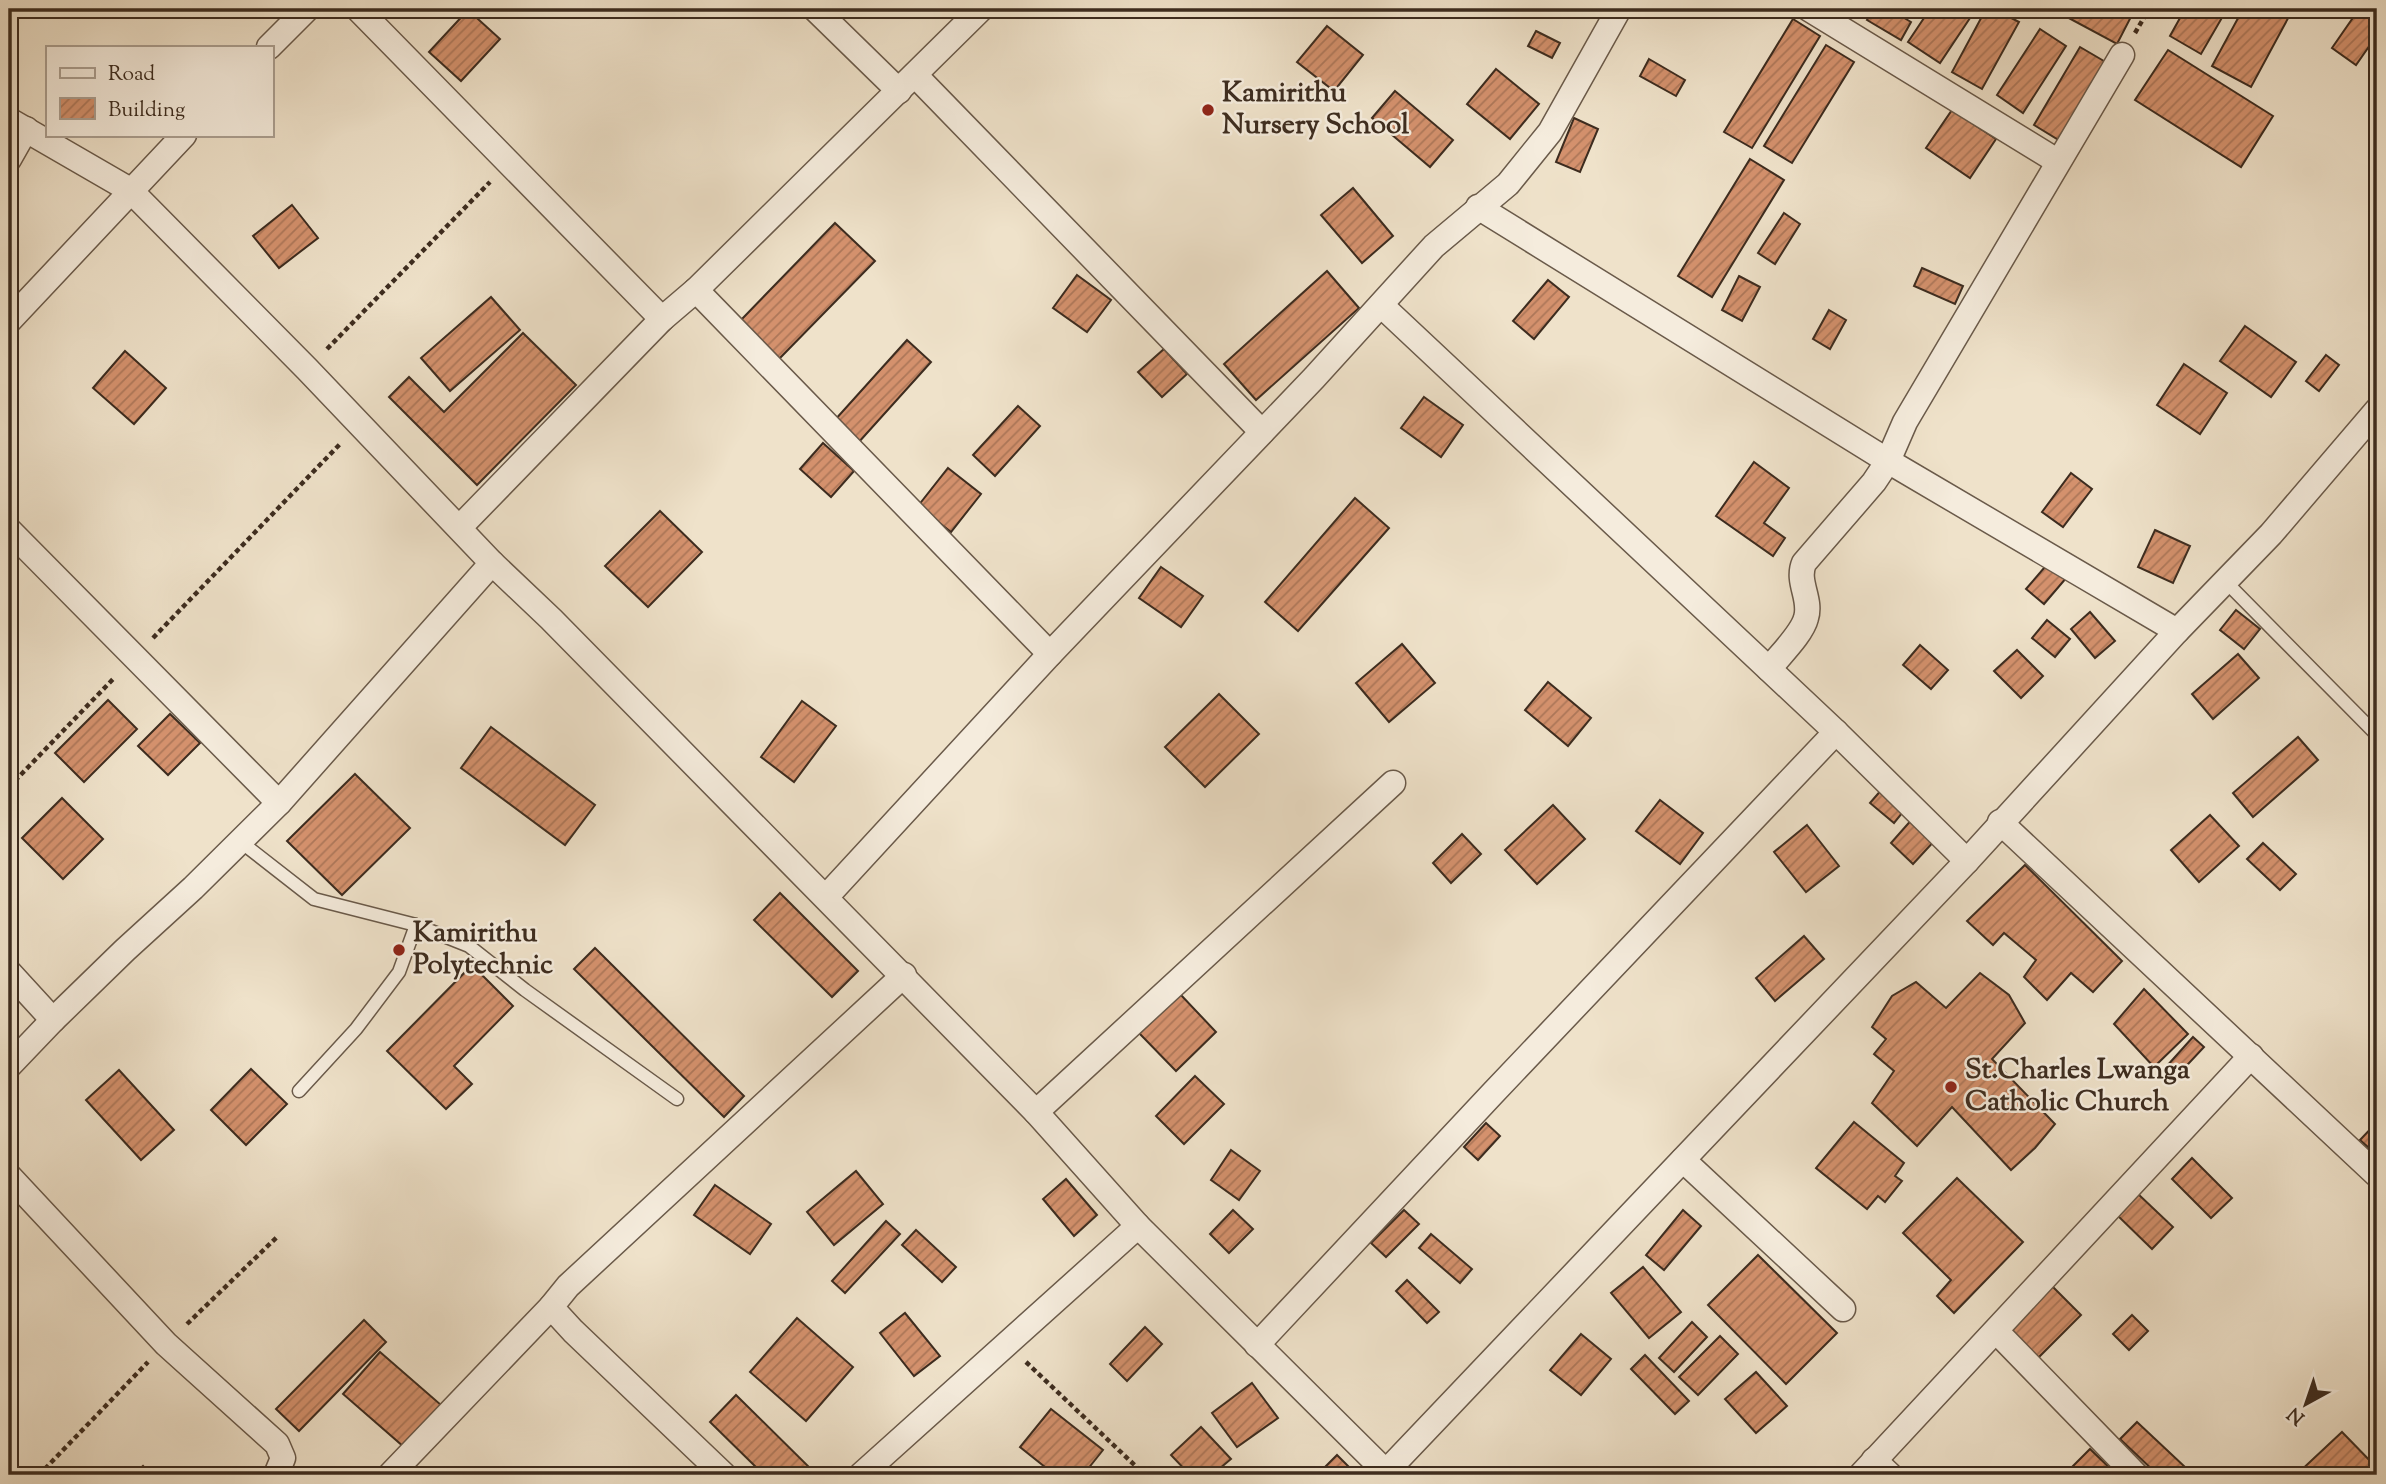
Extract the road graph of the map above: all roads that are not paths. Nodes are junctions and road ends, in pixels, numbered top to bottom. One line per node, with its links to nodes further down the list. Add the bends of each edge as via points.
1 (307, 9): 7 (street)
2 (358, 9): 18 (street)
3 (815, 9): 9 (street)
4 (981, 9): 9 (street)
5 (1619, 9): 15 (street, via 1550,132 1508,184)
6 (1809, 9): 13 (street)
7 (270, 46)
8 (2122, 55): 13 (street)
9 (907, 83): 16 (street); 21 (street)
10 (18, 125): 12 (street); 14 (street)
11 (183, 136): 14 (street)
12 (9, 159)
13 (2057, 161): 22 (street, via 1905,422)
14 (131, 190): 19 (street); 23 (street)
15 (1478, 207): 17 (street, via 1434,246); 22 (street)
16 (696, 289): 18 (street); 28 (street)
17 (1381, 305): 21 (street); 29 (street)
18 (662, 319): 23 (street)
19 (9, 321)
20 (2377, 410): 26 (street)
21 (1262, 432): 28 (street)
22 (1888, 461): 27 (street); 29 (street, via 1804,563 1800,573 1807,617)
23 (460, 527): 25 (street)
24 (9, 530): 33 (street)
25 (492, 563): 33 (street); 37 (street)
26 (2225, 581): 27 (street); 31 (lane)
27 (2177, 631): 34 (street)
28 (1050, 654): 37 (street)
29 (1769, 668): 30 (street)
30 (1836, 732): 36 (street); 54 (street)
31 (2377, 735)
32 (1393, 783): 46 (street)
33 (279, 803): 35 (street)
34 (2000, 822): 36 (street); 42 (street)
35 (241, 842): 38 (lane, via 314,899); 41 (street)
36 (1967, 861): 47 (street)
37 (825, 897): 40 (street)
38 (416, 925): 44 (lane, via 399,972 356,1029); 45 (lane, via 469,946)
39 (9, 972): 41 (street)
40 (904, 975): 46 (street); 51 (street, via 568,1286)
41 (52, 1020): 43 (street)
42 (2251, 1056): 48 (street); 53 (street)
43 (9, 1066)
44 (299, 1091)
45 (677, 1099)
46 (1036, 1112): 50 (street)
47 (1683, 1160): 52 (street); 56 (street)
48 (2377, 1175)
49 (9, 1176): 57 (street, via 166,1344 276,1444 283,1458)
50 (1138, 1226): 54 (street); 60 (street)
51 (551, 1307): 58 (street); 59 (street)
52 (1843, 1309)
53 (1997, 1332): 55 (street); 61 (street)
54 (1257, 1345): 56 (street)
55 (1875, 1470)
56 (1386, 1474)
57 (276, 1475)
58 (390, 1475)
59 (724, 1475)
60 (861, 1475)
61 (2136, 1475)

